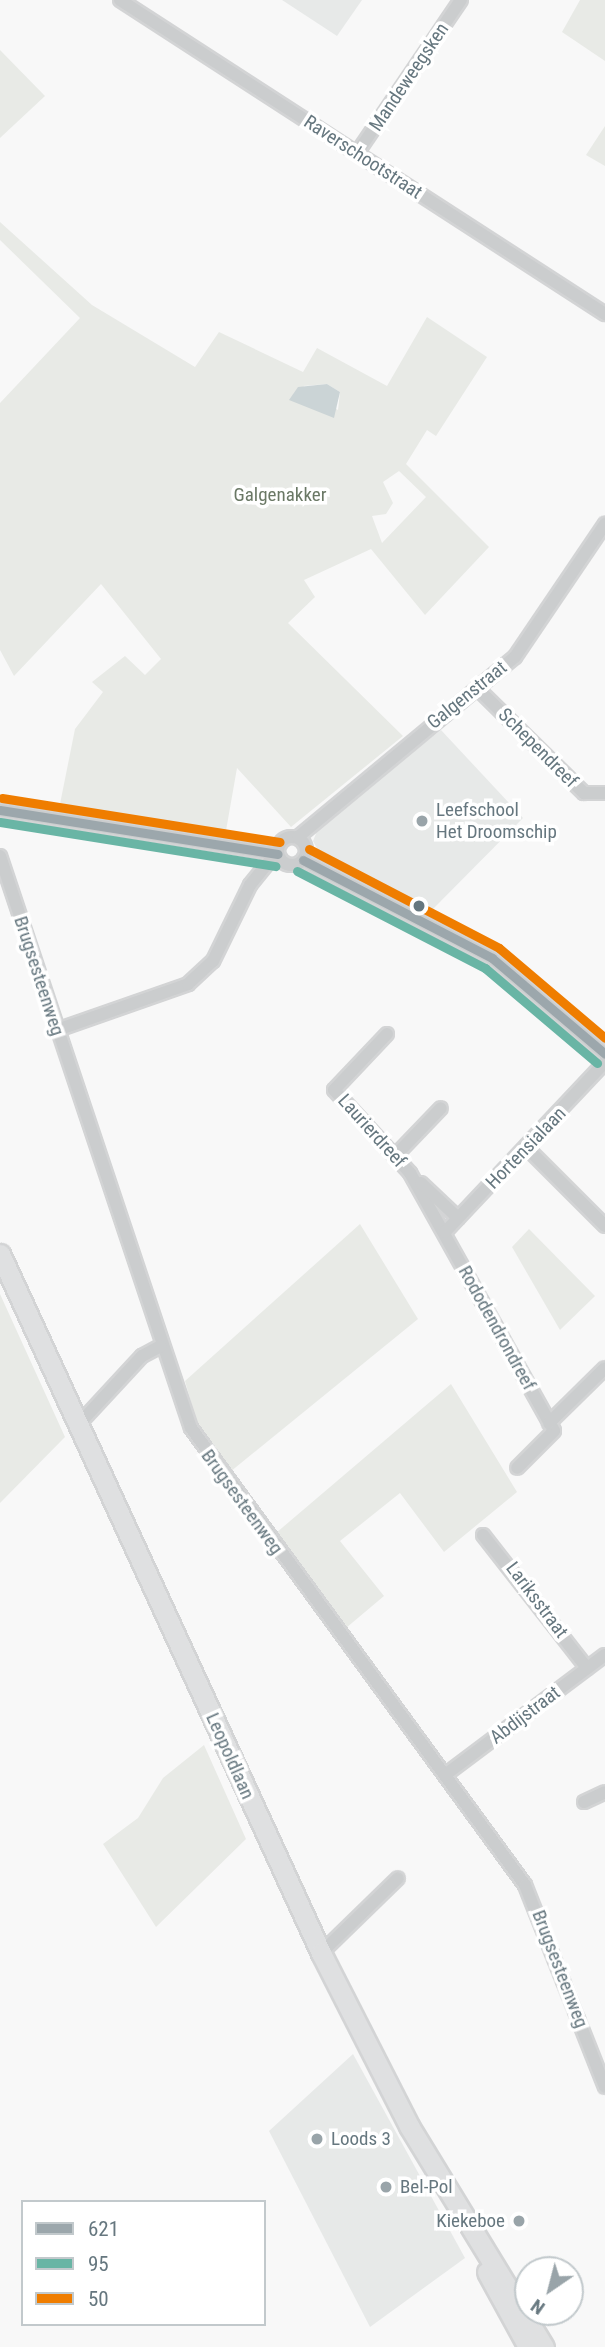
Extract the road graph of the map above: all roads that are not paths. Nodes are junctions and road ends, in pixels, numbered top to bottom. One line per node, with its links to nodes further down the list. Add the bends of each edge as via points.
1 (120, 0): 3 (street, Raverschootstraat)
2 (461, 0): 3 (street, Mandeweegsken)
3 (357, 153): 4 (street, Raverschootstraat)
4 (605, 314)
5 (605, 523): 6 (street, Galgenstraat, via 532,637)
6 (477, 688): 7 (street, Schependreef, via 584,793); 9 (street, Galgenstraat)
7 (605, 793)
8 (0, 810): 10 (street)
9 (298, 837): 10 (street, via 283,840); 12 (street, via 306,850)
10 (276, 855): 12 (street, via 289,865); 13 (street, via 250,885 239,918 213,961 188,984 156,1001)
11 (0, 856): 13 (street, Brugsesteenweg)
12 (303, 860): 15 (street, via 492,958)
13 (57, 1030): 25 (street, Brugsesteenweg)
14 (387, 1034): 19 (street, Laurierdreef, via 334,1090)
15 (605, 1054)
16 (605, 1062): 18 (street, Hortensialaan)
17 (441, 1108): 19 (street)
18 (528, 1149): 21 (street, Hortensialaan); 22 (street)
19 (395, 1156): 20 (street, Laurierdreef)
20 (410, 1173): 21 (street, Laurierdreef); 23 (street, Laurierdreef)
21 (458, 1218): 23 (street, Hortensialaan)
22 (605, 1226)
23 (445, 1232): 27 (street, Rododendrondreef)
24 (0, 1254): 28 (main road, Leopoldlaan)
25 (161, 1346): 28 (street, via 142,1356); 33 (street, Brugsesteenweg, via 205,1452)
26 (603, 1373): 27 (street)
27 (549, 1423): 29 (street, via 554,1431)
28 (79, 1424): 37 (main road, Leopoldlaan)
29 (517, 1468)
30 (483, 1535): 32 (street, Lariksstraat)
31 (605, 1655): 32 (street, Abdijstraat)
32 (587, 1668): 33 (street, Abdijstraat)
33 (445, 1775): 38 (street, Brugsesteenweg, via 539,1912)
34 (605, 1792): 35 (street)
35 (584, 1802)
36 (398, 1878): 37 (street)
37 (321, 1953): 39 (main road, Leopoldlaan, via 409,2126)
38 (605, 2087)
39 (480, 2248): 40 (main road, Leopoldlaan, via 499,2300); 41 (main road, Leopoldlaan)
40 (528, 2347)
41 (544, 2347)

